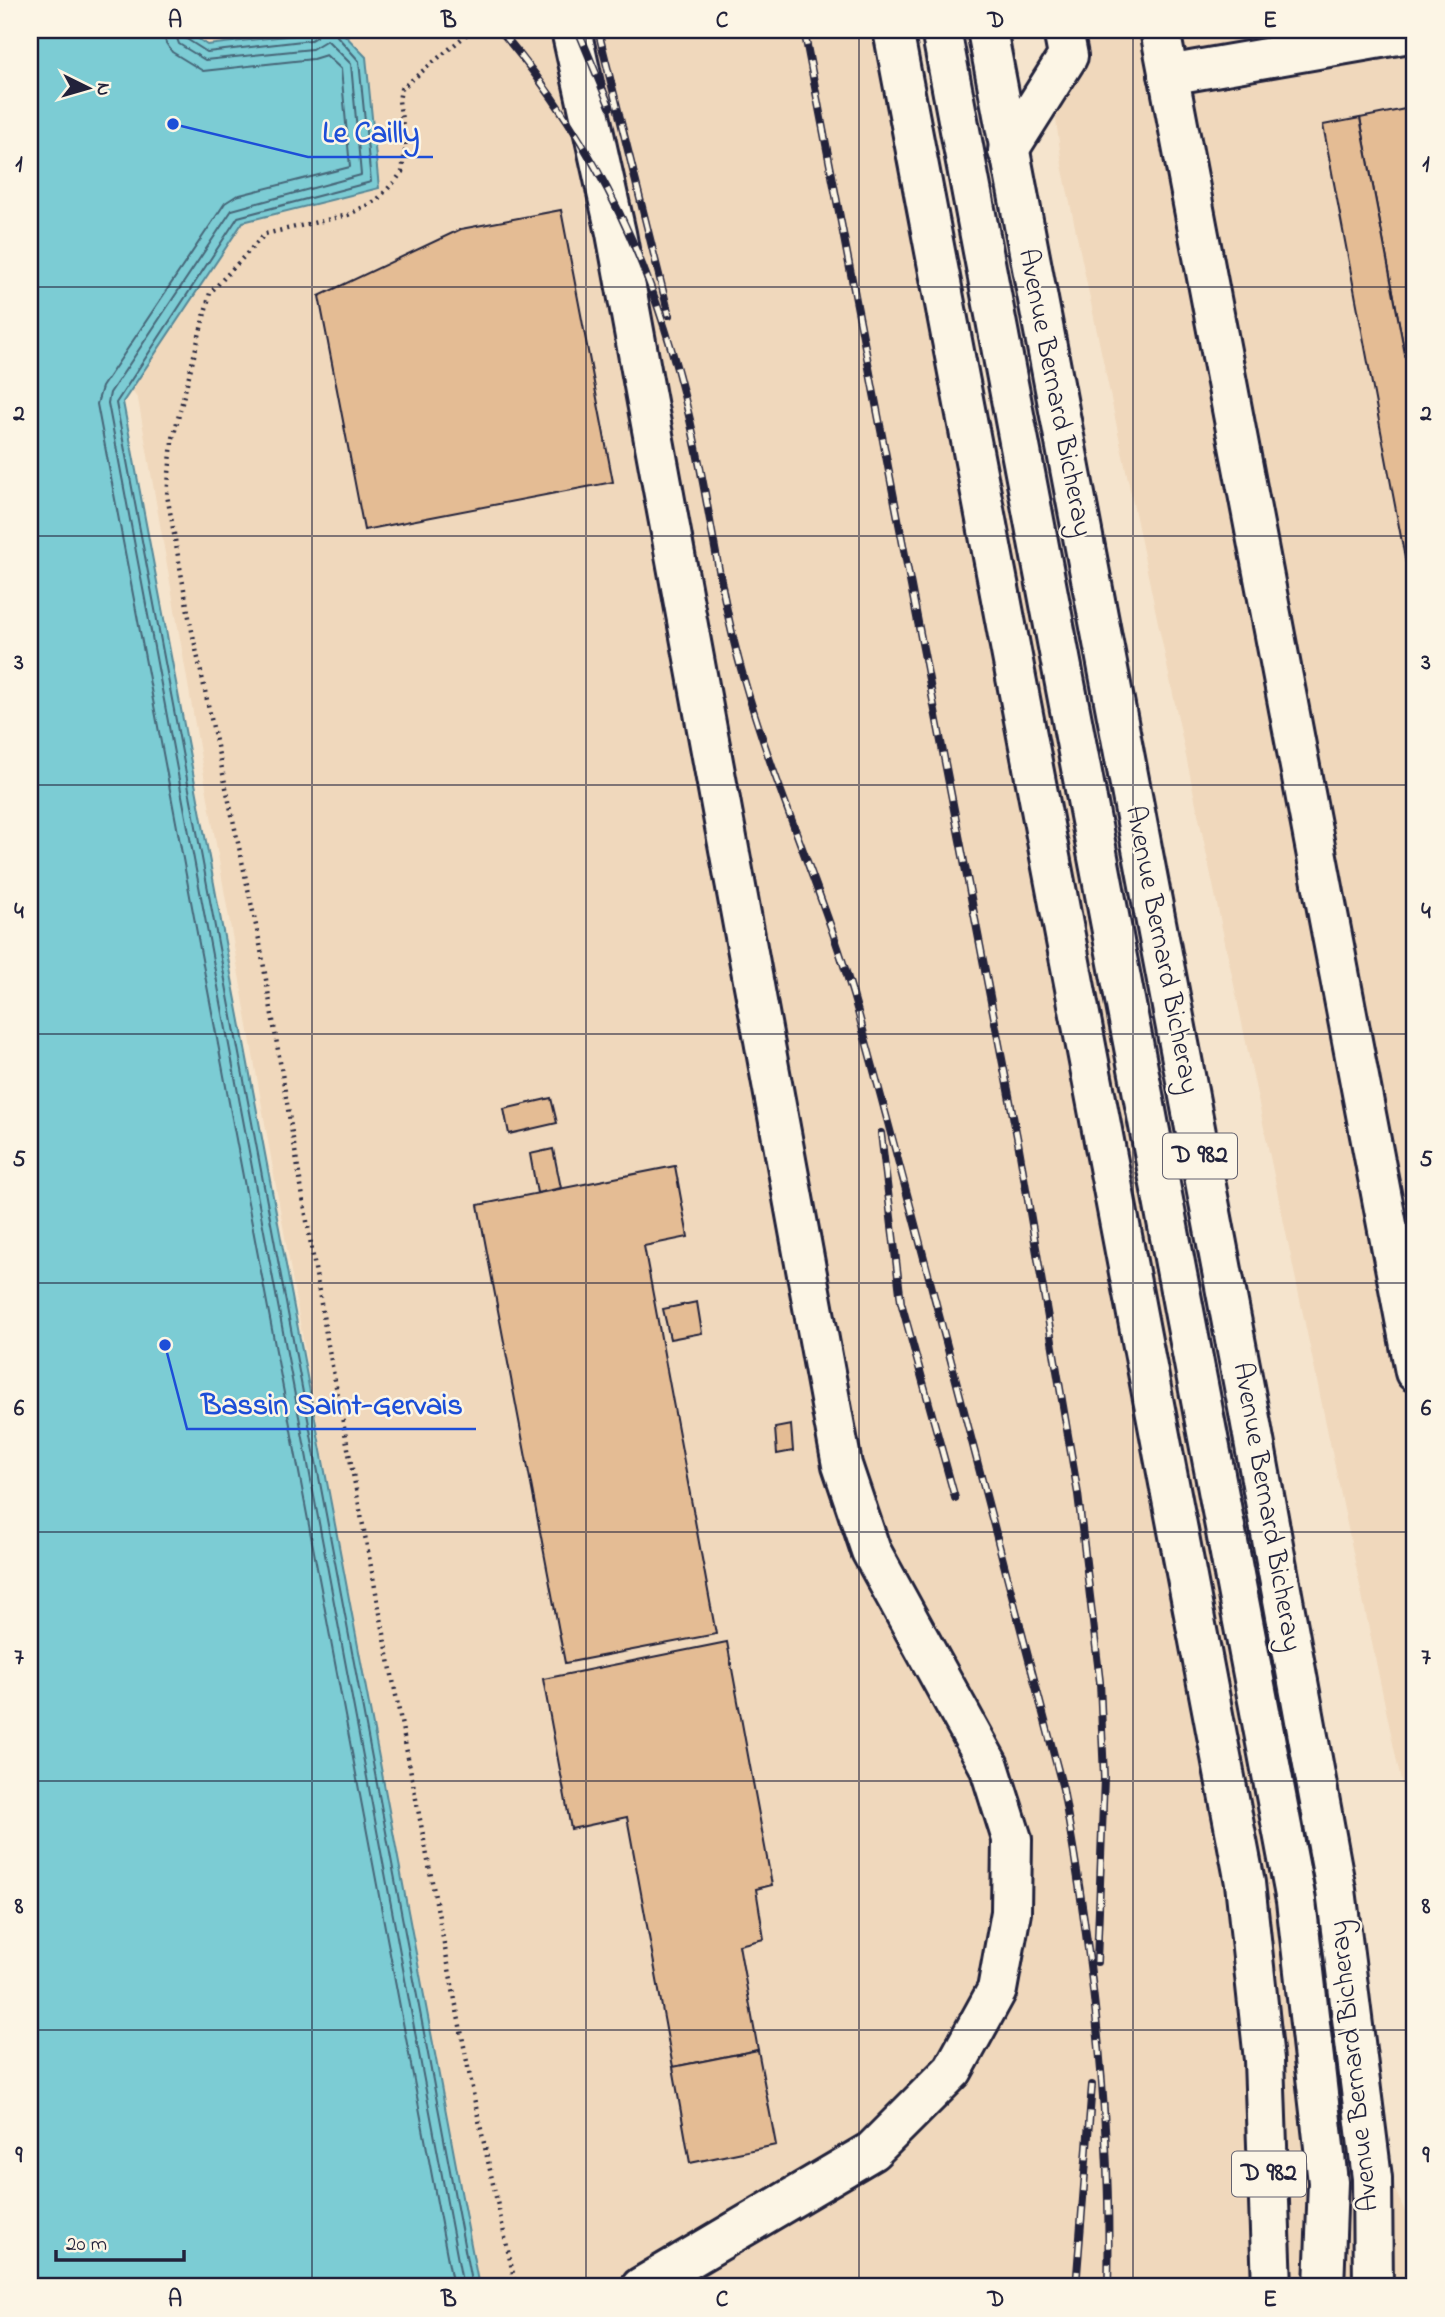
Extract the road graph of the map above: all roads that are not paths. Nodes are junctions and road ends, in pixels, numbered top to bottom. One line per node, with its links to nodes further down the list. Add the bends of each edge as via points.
1 (571, 30): 11 (main road, via 617,233 842,1465 871,1551 989,1766 1012,1839 1011,1912 997,1990 953,2070 872,2151)
2 (893, 30): 12 (main road, D 982, via 1245,1883 1264,2060)
3 (940, 30): 13 (main road, via 1296,1901 1328,2182)
4 (987, 30): 9 (main road, Avenue Bernard Bicheray / D 982)
5 (1063, 30): 9 (main road, via 1068,56)
6 (1160, 30): 8 (main road)
7 (1415, 32): 8 (main road)
8 (1168, 75): 10 (main road)
9 (1009, 151): 14 (main road, Avenue Bernard Bicheray / D 982, via 1336,1890 1372,2178)
10 (1415, 1372)
11 (641, 2287)
12 (1272, 2287)
13 (1324, 2287)
14 (1373, 2287)

